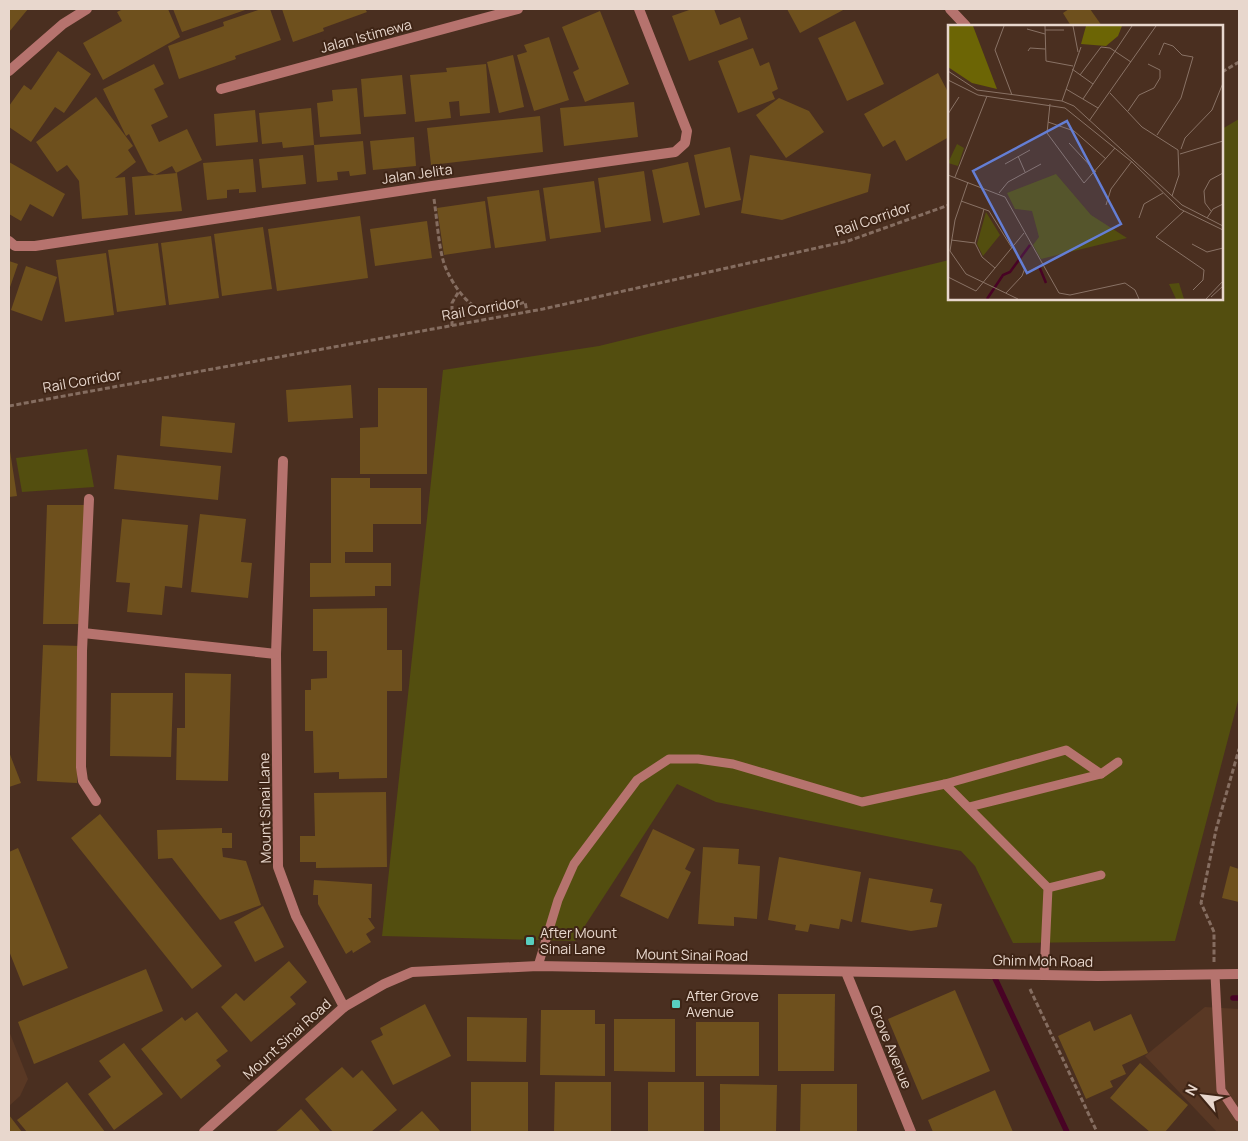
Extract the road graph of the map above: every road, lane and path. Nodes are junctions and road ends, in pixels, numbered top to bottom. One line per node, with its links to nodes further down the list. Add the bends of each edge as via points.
1 (87, 9): 7 (street, via 63,24)
2 (518, 9): 9 (street, Jalan Istimewa)
3 (639, 9): 10 (street, Jalan Jelita, via 687,131 685,143 675,152)
4 (950, 9): 5 (street)
5 (965, 25)
6 (1239, 62): 8 (path)
7 (9, 71)
8 (1223, 71)
9 (221, 89)
10 (432, 186): 12 (street, Jalan Jelita, via 35,246 15,246); 13 (path, via 444,263)
11 (948, 205): 14 (path, Rail Corridor, via 848,241)
12 (9, 242)
13 (459, 291): 14 (path, via 472,306 483,310 526,302); 15 (path, via 452,303)
14 (527, 312): 15 (path, Rail Corridor)
15 (452, 326): 16 (path, Rail Corridor)
16 (9, 406)
17 (282, 462): 20 (street, Mount Sinai Lane)
18 (89, 499): 19 (street)
19 (83, 634): 20 (street); 25 (street, via 81,766 83,781)
20 (276, 654): 35 (street, Mount Sinai Lane, via 278,867 296,916)
21 (1239, 748): 34 (path, via 1216,830 1201,903 1214,932)
22 (1118, 762): 23 (lane)
23 (1102, 774): 24 (lane, via 1066,750); 26 (lane)
24 (945, 784): 26 (lane); 29 (lane, via 862,802 733,764 669,759 637,780 574,864 558,900)
25 (96, 801)
26 (969, 807): 28 (lane)
27 (1101, 875): 28 (lane)
28 (1048, 888): 33 (lane)
29 (538, 966): 30 (street, Mount Sinai Road); 35 (street, Mount Sinai Road, via 412,972)
30 (846, 972): 32 (street, Ghim Moh Road); 38 (street, Grove Avenue)
31 (1239, 974): 34 (street, Ghim Moh Road)
32 (1023, 975): 33 (street, Ghim Moh Road); 39 (path)
33 (1044, 975): 34 (street, Ghim Moh Road)
34 (1214, 975): 36 (lane, via 1221,1090)
35 (344, 1007): 37 (street, Mount Sinai Road)
36 (1239, 1117)
37 (204, 1132)
38 (911, 1132)
39 (1097, 1132)

